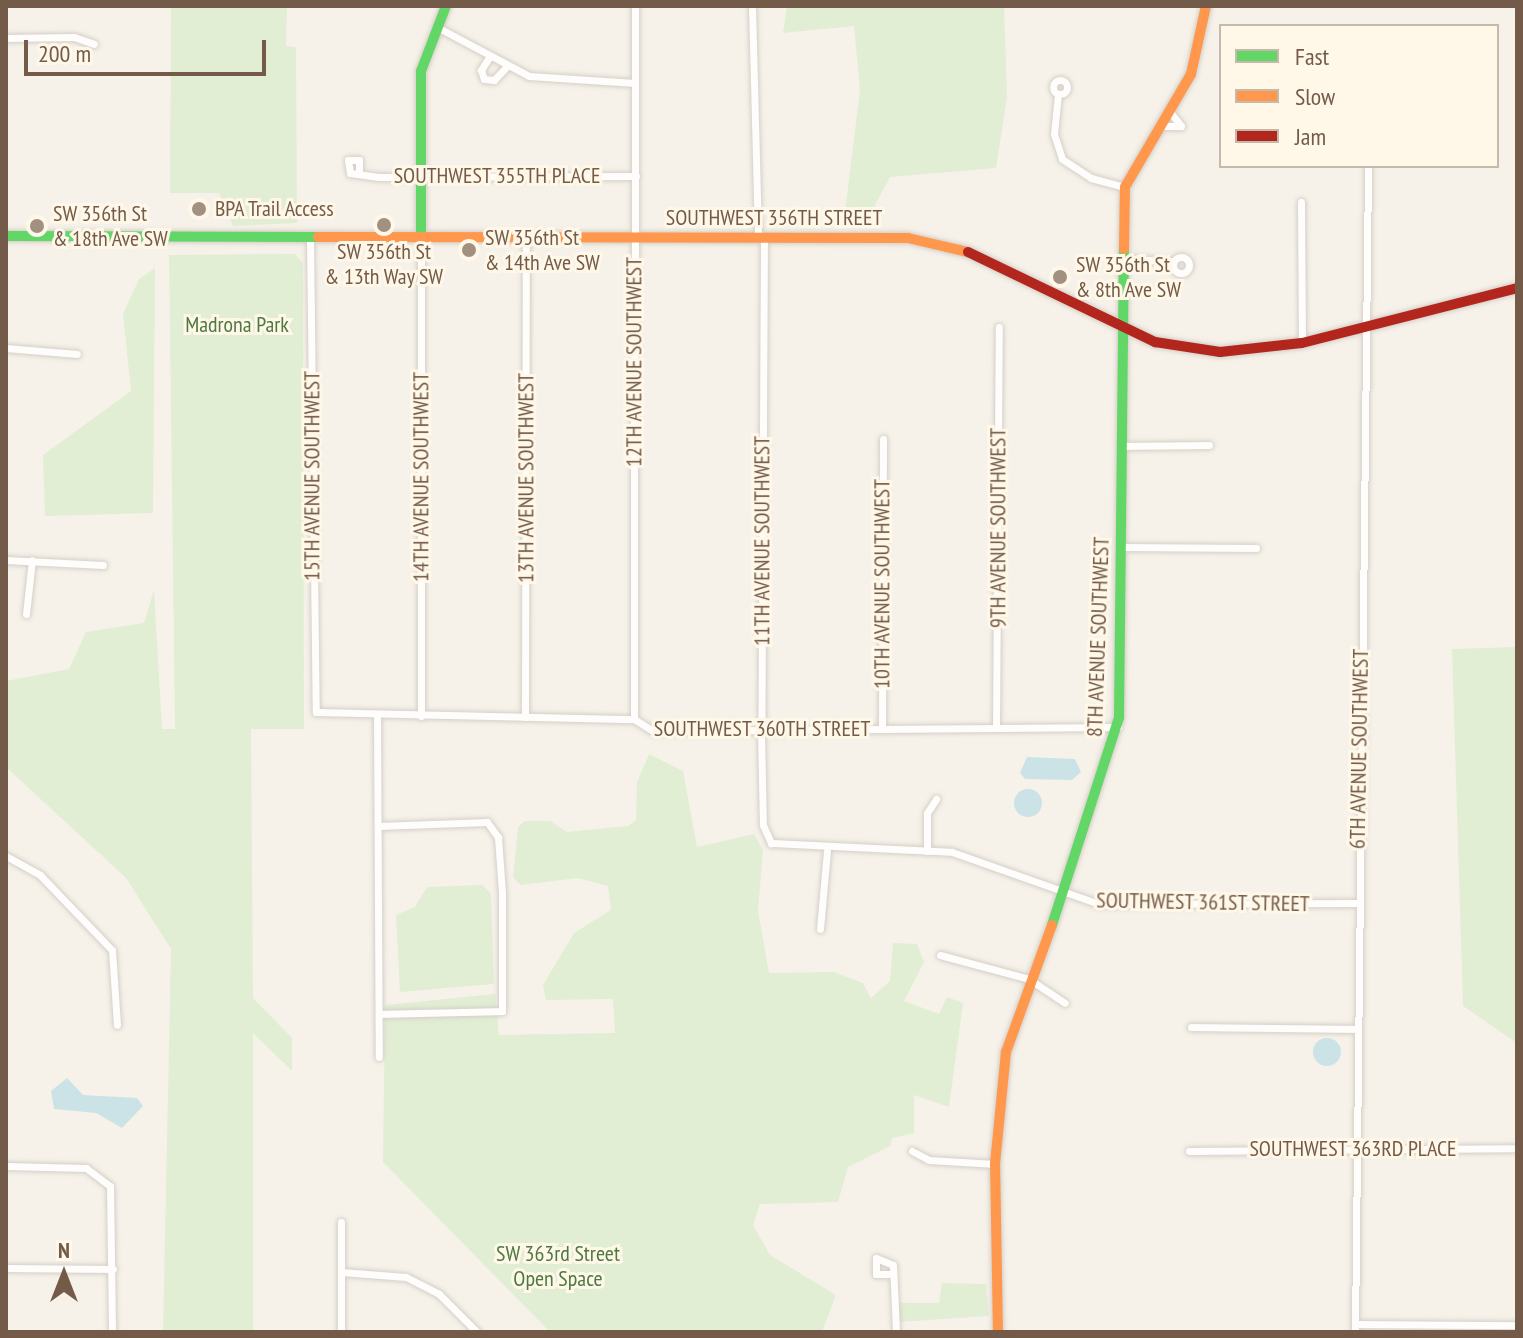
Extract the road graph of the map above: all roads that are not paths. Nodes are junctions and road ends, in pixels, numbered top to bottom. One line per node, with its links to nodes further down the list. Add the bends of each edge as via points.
1 (446, 6): 5 (street)
2 (635, 6): 10 (street, 12TH AVENUE SOUTHWEST)
3 (752, 6): 23 (street, 11TH AVENUE SOUTHWEST)
4 (1206, 6): 12 (street, 8TH AVENUE SOUTHWEST, via 1191,74)
5 (437, 27): 8 (street); 16 (street, via 421,71)
6 (6, 38): 7 (street, via 74,37)
7 (94, 44)
8 (490, 56): 9 (street); 9 (street, via 481,70 484,79 497,79)
9 (506, 67): 10 (street, via 555,82)
10 (635, 83): 17 (street, 12TH AVENUE SOUTHWEST)
11 (1058, 94): 18 (street, via 1054,134 1062,159 1091,178)
12 (1170, 112): 13 (street, 8TH AVENUE SOUTHWEST); 13 (street, 8TH AVENUE SOUTHWEST, via 1181,126)
13 (1161, 126): 18 (street, 8TH AVENUE SOUTHWEST)
14 (1368, 168): 29 (street, 6TH AVENUE SOUTHWEST)
15 (359, 171): 16 (street, SOUTHWEST 355TH PLACE)
16 (421, 176): 17 (street, SOUTHWEST 355TH PLACE); 22 (street)
17 (636, 176): 21 (street, 12TH AVENUE SOUTHWEST)
18 (1125, 187): 26 (street, 8TH AVENUE SOUTHWEST)
19 (1301, 202): 32 (street)
20 (6, 236): 24 (street, SOUTHWEST 356TH STREET)
21 (634, 237): 23 (street, SOUTHWEST 356TH STREET); 25 (street, SOUTHWEST 356TH STREET); 48 (street, 12TH AVENUE SOUTHWEST)
22 (421, 238): 24 (street, SOUTHWEST 356TH STREET); 25 (street, SOUTHWEST 356TH STREET); 46 (street, 14TH AVENUE SOUTHWEST)
23 (761, 238): 31 (street, SOUTHWEST 356TH STREET, via 950,244); 52 (street, 11TH AVENUE SOUTHWEST)
24 (310, 239): 44 (street, 15TH AVENUE SOUTHWEST)
25 (526, 239): 47 (street, 13TH AVENUE SOUTHWEST)
26 (1122, 258): 27 (street); 31 (street, 8TH AVENUE SOUTHWEST)
27 (1173, 262)
28 (1514, 288): 29 (street, SOUTHWEST 356TH STREET)
29 (1365, 326): 32 (street, SOUTHWEST 356TH STREET); 60 (street, 6TH AVENUE SOUTHWEST)
30 (999, 327): 50 (street, 9TH AVENUE SOUTHWEST)
31 (1121, 327): 32 (street, SOUTHWEST 356TH STREET, via 1186,350); 37 (street, 8TH AVENUE SOUTHWEST)
32 (1302, 343)
33 (6, 348): 34 (street)
34 (77, 354)
35 (883, 439): 51 (street, 10TH AVENUE SOUTHWEST)
36 (1209, 445): 37 (street)
37 (1121, 446): 38 (street, 8TH AVENUE SOUTHWEST)
38 (1122, 547): 39 (street); 49 (street, 8TH AVENUE SOUTHWEST)
39 (1256, 548)
40 (6, 560): 41 (street)
41 (32, 560): 42 (street); 43 (street)
42 (103, 565)
43 (26, 614)
44 (316, 712): 45 (street, SOUTHWEST 360TH STREET)
45 (377, 716): 46 (street, SOUTHWEST 360TH STREET); 54 (street)
46 (421, 716): 47 (street, SOUTHWEST 360TH STREET)
47 (525, 717): 48 (street, SOUTHWEST 360TH STREET)
48 (634, 719): 52 (street, SOUTHWEST 360TH STREET, via 653,731)
49 (1118, 727): 50 (street, SOUTHWEST 360TH STREET); 59 (street, 8TH AVENUE SOUTHWEST)
50 (996, 728): 51 (street, SOUTHWEST 360TH STREET)
51 (882, 729): 52 (street, SOUTHWEST 360TH STREET)
52 (761, 732): 55 (street, 11TH AVENUE SOUTHWEST, via 763,825)
53 (936, 799): 57 (street, via 927,813)
54 (378, 826): 65 (street); 65 (street, via 487,822 499,847 502,1011)
55 (771, 843): 56 (street, SOUTHWEST 361ST STREET)
56 (827, 851): 57 (street, SOUTHWEST 361ST STREET); 61 (street)
57 (927, 851): 59 (street, SOUTHWEST 361ST STREET, via 962,854)
58 (6, 856): 66 (street, via 40,875 112,950)
59 (1061, 893): 60 (street, SOUTHWEST 361ST STREET, via 1113,906); 63 (street, 8TH AVENUE SOUTHWEST)
60 (1357, 903): 68 (street, 6TH AVENUE SOUTHWEST)
61 (820, 929)
62 (940, 955): 63 (street)
63 (1029, 979): 64 (street); 74 (street, 8TH AVENUE SOUTHWEST, via 1006,1052)
64 (1065, 1003)
65 (380, 1014): 69 (street)
66 (117, 1025)
67 (1191, 1027): 68 (street)
68 (1358, 1029): 70 (street, 6TH AVENUE SOUTHWEST)
69 (379, 1057)
70 (1356, 1148): 71 (street, SOUTHWEST 363RD PLACE); 73 (street, SOUTHWEST 363RD PLACE); 82 (street, 6TH AVENUE SOUTHWEST)
71 (1517, 1148)
72 (912, 1151): 74 (street, via 929,1160)
73 (1189, 1151)
74 (995, 1164): 87 (street, 8TH AVENUE SOUTHWEST)
75 (6, 1166): 78 (street, via 86,1168 104,1179 113,1199)
76 (341, 1222): 79 (street)
77 (6, 1268): 78 (street)
78 (113, 1269): 83 (street)
79 (341, 1272): 84 (street); 85 (street, via 406,1277 439,1294)
80 (889, 1274): 86 (street)
81 (1517, 1325): 82 (street)
82 (1355, 1328)
83 (112, 1332)
84 (341, 1332)
85 (477, 1332)
86 (896, 1332)
87 (998, 1332)

